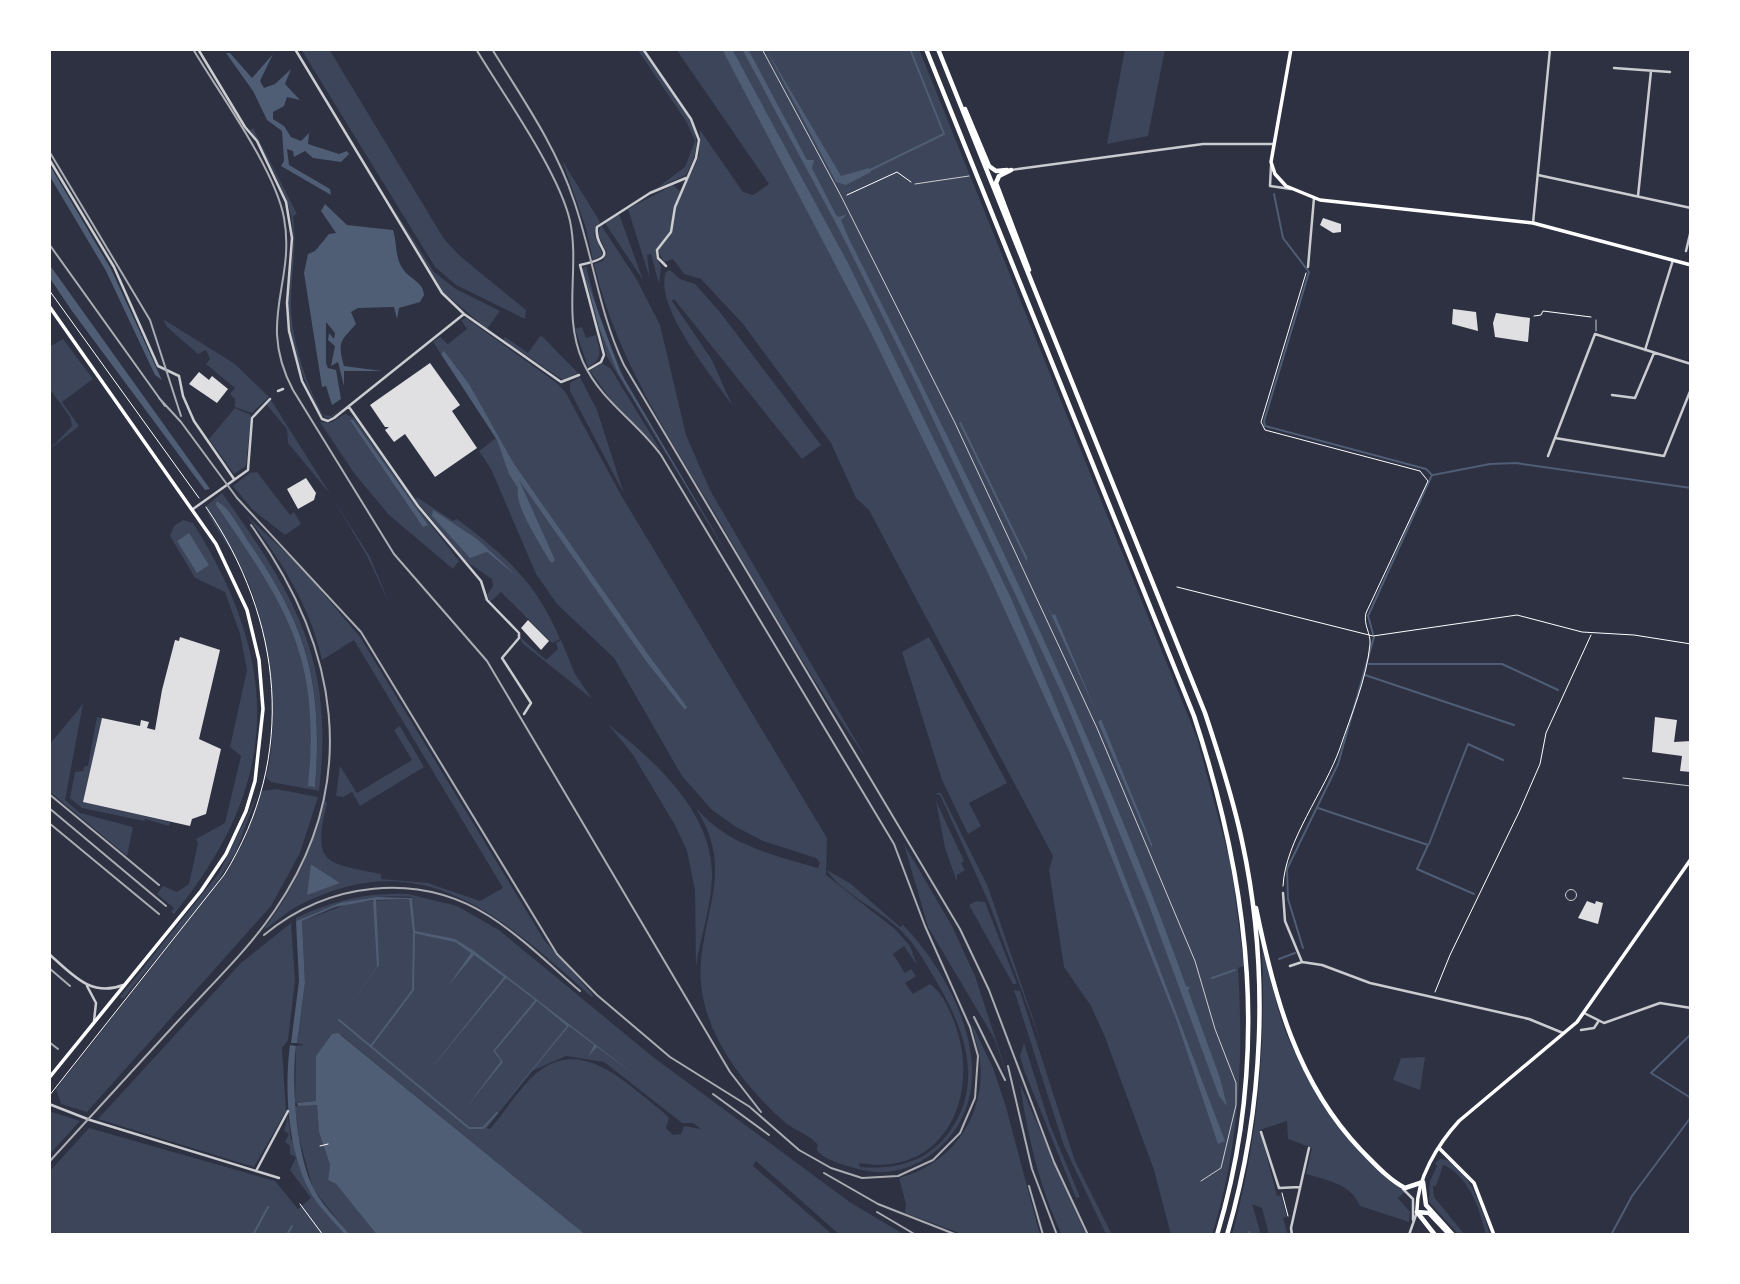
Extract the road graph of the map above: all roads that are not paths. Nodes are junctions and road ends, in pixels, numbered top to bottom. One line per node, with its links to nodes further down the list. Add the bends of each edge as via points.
1 (198, 49): 42 (street, via 257,141 286,202 292,238 288,320)
2 (295, 49): 34 (street, via 437,285)
3 (643, 49): 19 (street, via 696,129 698,154)
4 (762, 49): 79 (lane, via 955,423 1092,716 1195,961 1236,1083 1236,1105 1221,1168)
5 (926, 49): 85 (highway, via 1190,705 1225,815 1243,914 1248,1038 1237,1158)
6 (938, 49): 12 (highway)
7 (1291, 49): 13 (main road)
8 (1550, 49): 17 (street)
9 (1614, 68): 10 (street)
10 (1651, 71): 11 (street); 22 (street)
11 (1670, 72)
12 (951, 80): 16 (highway, via 989,166 996,171); 32 (highway)
13 (1272, 144): 15 (main road); 16 (street, via 1192,145)
14 (49, 159): 52 (street, via 114,267 158,366 179,376 189,411)
15 (1271, 166): 21 (main road); 21 (street, via 1270,186)
16 (1011, 170): 32 (highway, via 996,183)
17 (1538, 175): 22 (street); 25 (street)
18 (969, 176): 20 (lane)
19 (686, 178): 30 (street, via 671,232 657,250); 40 (street, via 650,193 597,228 604,256 580,265 604,355)
20 (915, 184)
21 (1291, 189): 23 (main road)
22 (1638, 196): 24 (street)
23 (1315, 198): 25 (main road); 31 (street)
24 (1691, 208)
25 (1533, 223): 28 (main road)
26 (1691, 230): 27 (street)
27 (1686, 251)
28 (1673, 260): 29 (main road); 37 (street)
29 (1691, 265)
30 (666, 266)
31 (1308, 267)
32 (1036, 295): 57 (highway, via 1205,713)
33 (49, 306): 53 (main road)
34 (464, 314): 41 (street, via 561,382); 49 (street)
35 (1596, 320): 36 (lane)
36 (1595, 334): 37 (street); 50 (street)
37 (1646, 350): 38 (street)
38 (1654, 352): 39 (street); 47 (street, via 1635,398)
39 (1691, 364)
40 (589, 369)
41 (579, 375)
42 (303, 381): 43 (street); 49 (street, via 325,421)
43 (297, 383)
44 (283, 389): 46 (street)
45 (1691, 389): 50 (street, via 1664,456)
46 (278, 391)
47 (1612, 395)
48 (270, 399): 52 (street, via 253,415 248,470)
49 (349, 407): 54 (street, via 418,506 483,584 487,600 519,633 502,658 531,703)
50 (1555, 438): 51 (street)
51 (1548, 456)
52 (234, 479): 53 (street)
53 (193, 509): 64 (main road, via 228,566 253,633 263,709 259,760 246,811 226,854)
54 (524, 714)
55 (1623, 778): 56 (lane)
56 (1691, 786)
57 (1243, 842): 81 (highway, via 1270,976 1293,1045 1340,1126); 86 (highway, via 1258,958 1259,1039 1246,1161)
58 (1691, 859): 66 (main road)
59 (1283, 893): 61 (street, via 1285,921)
60 (49, 954): 63 (street)
61 (1302, 962): 62 (street); 70 (street, via 1370,983 1529,1019)
62 (1290, 966)
63 (85, 984): 64 (street, via 99,990); 67 (street, via 96,1003)
64 (123, 985): 67 (main road)
65 (1691, 1008): 68 (street, via 1660,1003 1614,1021)
66 (1584, 1013): 68 (street); 70 (main road)
67 (94, 1021): 71 (main road)
68 (1598, 1022): 69 (street, via 1594,1028)
69 (1581, 1030)
70 (1563, 1034): 75 (main road, via 1459,1121)
71 (49, 1078)
72 (49, 1104): 77 (street)
73 (288, 1111): 77 (street)
74 (1261, 1132): 82 (street, via 1279,1188)
75 (1439, 1147): 80 (main road); 91 (main road, via 1474,1183)
76 (1309, 1148): 82 (street)
77 (256, 1171): 78 (street)
78 (279, 1178)
79 (1200, 1181)
80 (1423, 1182): 81 (highway, via 1405,1188); 83 (main road); 90 (highway, via 1426,1205)
81 (1398, 1184): 84 (street, via 1412,1196)
82 (1300, 1187): 87 (street)
83 (1417, 1212): 84 (street); 89 (highway); 90 (highway, via 1429,1213)
84 (1413, 1220): 88 (street)
85 (1217, 1235)
86 (1227, 1235)
87 (1292, 1235)
88 (1409, 1235)
89 (1434, 1235)
90 (1451, 1235)
91 (1494, 1235)

